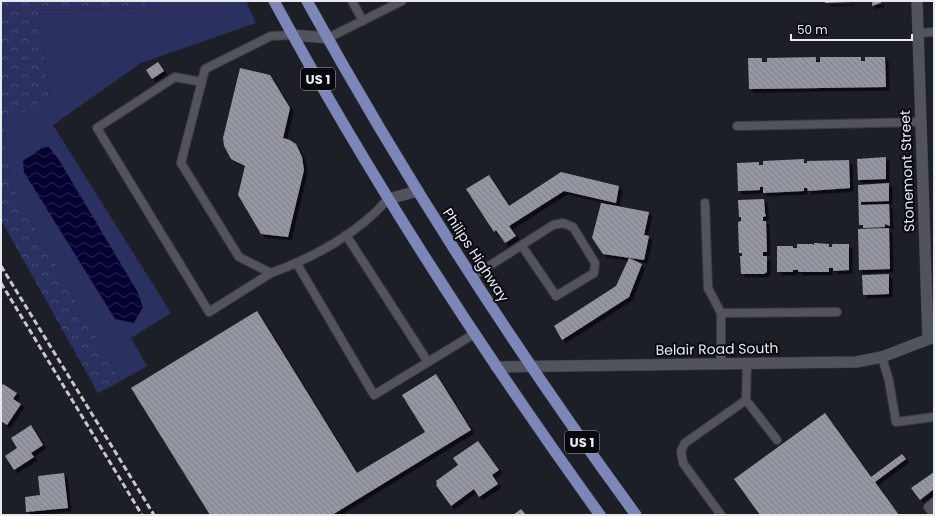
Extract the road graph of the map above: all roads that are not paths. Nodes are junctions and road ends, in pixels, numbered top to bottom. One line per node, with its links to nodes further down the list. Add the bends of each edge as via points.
1 (274, 1): 9 (main road, US 1)
2 (307, 1): 10 (main road, Philips Highway / US 1)
3 (352, 1): 6 (lane)
4 (402, 1): 6 (lane)
5 (918, 1): 8 (street, Stonemont Street)
6 (363, 21): 10 (lane)
7 (934, 32): 8 (lane)
8 (919, 33): 12 (street, Stonemont Street)
9 (293, 35): 10 (street); 11 (lane, via 271,36 205,70); 15 (main road, US 1)
10 (328, 38): 14 (main road, Philips Highway / US 1)
11 (202, 82): 20 (lane, via 181,163 239,257); 20 (lane, via 175,77 97,128 209,312)
12 (921, 122): 13 (lane); 25 (street, Stonemont Street)
13 (736, 126)
14 (418, 191): 15 (street); 21 (main road, Philips Highway / US 1)
15 (388, 199): 17 (lane, via 374,215); 24 (main road, US 1)
16 (705, 203): 23 (lane, via 708,288)
17 (346, 235): 19 (lane); 27 (lane)
18 (522, 246): 18 (lane, via 553,225 563,223 573,226 595,263 594,273 556,296); 21 (lane)
19 (297, 264): 20 (lane); 27 (lane, via 374,395)
20 (271, 273)
21 (472, 277): 30 (main road, Philips Highway / US 1)
22 (837, 312): 23 (lane)
23 (721, 313): 28 (lane)
24 (474, 334): 27 (lane); 31 (main road, US 1)
25 (931, 338): 26 (street, Belair Road South)
26 (882, 357): 29 (street, Belair Road South, via 847,363); 33 (lane, via 896,422)
27 (428, 362)
28 (721, 363): 29 (street, Belair Road South); 30 (street, Belair Road South)
29 (747, 363): 32 (lane)
30 (532, 366): 31 (street, Belair Road South); 37 (main road, Philips Highway / US 1, via 565,418)
31 (496, 367): 36 (main road, US 1)
32 (746, 400): 34 (lane); 38 (lane, via 685,443 681,451 683,462)
33 (934, 417)
34 (777, 440)
35 (934, 502): 39 (lane, via 928,507)
36 (600, 515)
37 (636, 515)
38 (721, 515)
39 (934, 515)

